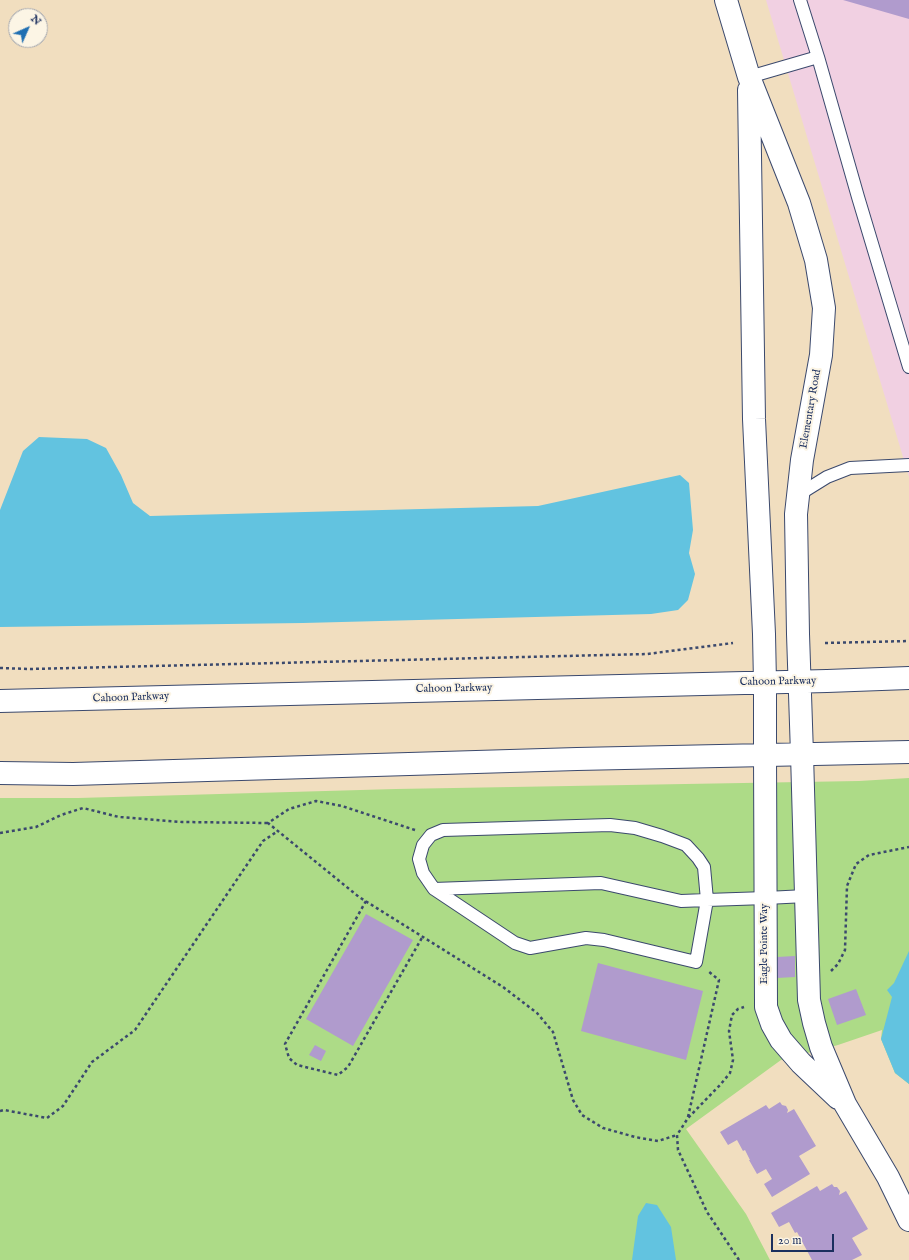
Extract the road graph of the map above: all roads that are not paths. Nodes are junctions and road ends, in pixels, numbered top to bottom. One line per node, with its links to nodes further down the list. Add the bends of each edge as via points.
1 (726, 0): 4 (street, Elementary Road)
2 (800, 0): 3 (lane)
3 (818, 57): 4 (lane); 5 (lane)
4 (749, 77): 7 (street, Elementary Road, via 799,203 816,260 824,308 821,356); 10 (street, Elementary Road, via 754,419)
5 (909, 367)
6 (909, 465): 7 (lane, via 850,468 827,477)
7 (798, 495): 9 (street, Elementary Road, via 796,553)
8 (909, 678): 9 (street, Cahoon Parkway)
9 (799, 682): 10 (street, Cahoon Parkway); 13 (street, Elementary Road)
10 (765, 683): 11 (street, Cahoon Parkway); 14 (street, Elementary Road)
11 (0, 701)
12 (909, 752): 13 (street)
13 (802, 754): 14 (street); 17 (street, Eagle Pointe Way)
14 (765, 755): 15 (street, via 73,774); 18 (street, Eagle Pointe Way)
15 (0, 773)
16 (434, 889): 19 (lane, via 601,883 681,901); 19 (lane, via 515,943 530,948 586,938 696,962); 19 (lane, via 423,873 419,859 423,845 431,836 443,830 610,825 635,828 686,845 704,867)
17 (806, 896): 18 (lane); 20 (street, Eagle Pointe Way, via 809,1000 821,1047)
18 (766, 898): 19 (lane); 20 (street, Eagle Pointe Way, via 765,989 766,1007 772,1024 791,1052)
19 (707, 900)
20 (845, 1104): 21 (street, Eagle Pointe Way)
21 (908, 1215)

